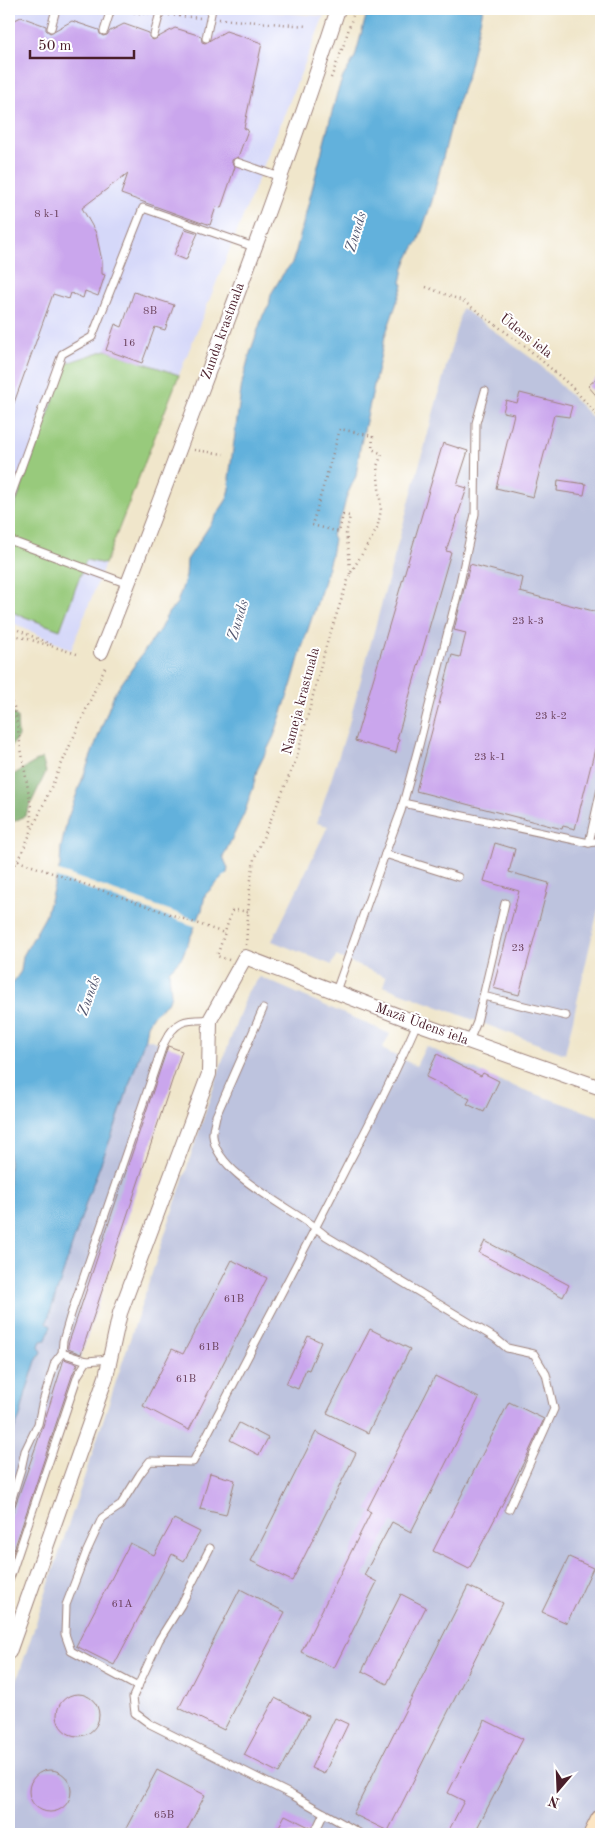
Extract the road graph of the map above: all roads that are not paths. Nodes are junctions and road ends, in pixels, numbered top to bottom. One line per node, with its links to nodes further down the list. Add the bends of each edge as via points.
1 (56, 9): 6 (lane)
2 (212, 9): 9 (lane)
3 (338, 9): 11 (street, Zunda krastmala)
4 (110, 10): 7 (lane)
5 (160, 12): 8 (lane)
6 (51, 28)
7 (104, 31)
8 (154, 35)
9 (206, 38)
10 (237, 162): 11 (lane)
11 (280, 177): 12 (street, Zunda krastmala)
12 (254, 247): 14 (lane, via 143,208 92,338 62,354); 16 (street, Zunda krastmala)
13 (485, 391): 19 (lane, via 476,423 476,514)
14 (9, 501)
15 (9, 540): 16 (lane)
16 (128, 584): 17 (street, Zunda krastmala)
17 (101, 652)
18 (601, 789): 21 (lane)
19 (403, 804): 21 (lane); 22 (lane)
20 (601, 841): 21 (lane)
21 (589, 844)
22 (385, 854): 23 (lane); 25 (lane)
23 (458, 877)
24 (505, 903): 26 (lane)
25 (336, 991): 29 (street, Mazā Ūdens iela, via 245,956); 30 (street, Mazā Ūdens iela)
26 (483, 996): 28 (lane); 31 (lane)
27 (263, 1009): 33 (lane, via 216,1116 213,1135 219,1154 241,1176)
28 (566, 1016)
29 (210, 1020): 34 (lane, via 188,1019 176,1026 163,1044 73,1308); 35 (street, via 209,1074 120,1313)
30 (417, 1023): 31 (street, Mazā Ūdens iela); 33 (lane, via 402,1059)
31 (469, 1041): 32 (street, Mazā Ūdens iela)
32 (601, 1088)
33 (316, 1227): 38 (lane, via 507,1348 534,1354 546,1374 554,1409); 43 (lane, via 193,1462 150,1462 120,1506 102,1518 72,1588 66,1605 65,1634 71,1651)
34 (62, 1353): 36 (lane); 37 (lane, via 56,1362 38,1424 25,1451)
35 (110, 1359): 36 (lane); 41 (street)
36 (87, 1361): 40 (lane, via 78,1375)
37 (9, 1508)
38 (509, 1509)
39 (210, 1548): 43 (lane, via 159,1640)
40 (9, 1581)
41 (15, 1620): 42 (street)
42 (9, 1652)
43 (138, 1687): 44 (lane, via 133,1697 135,1713 150,1724)
44 (324, 1813): 46 (lane); 47 (lane)
45 (601, 1820): 48 (main road)
46 (314, 1834)
47 (361, 1834)
48 (594, 1834)

